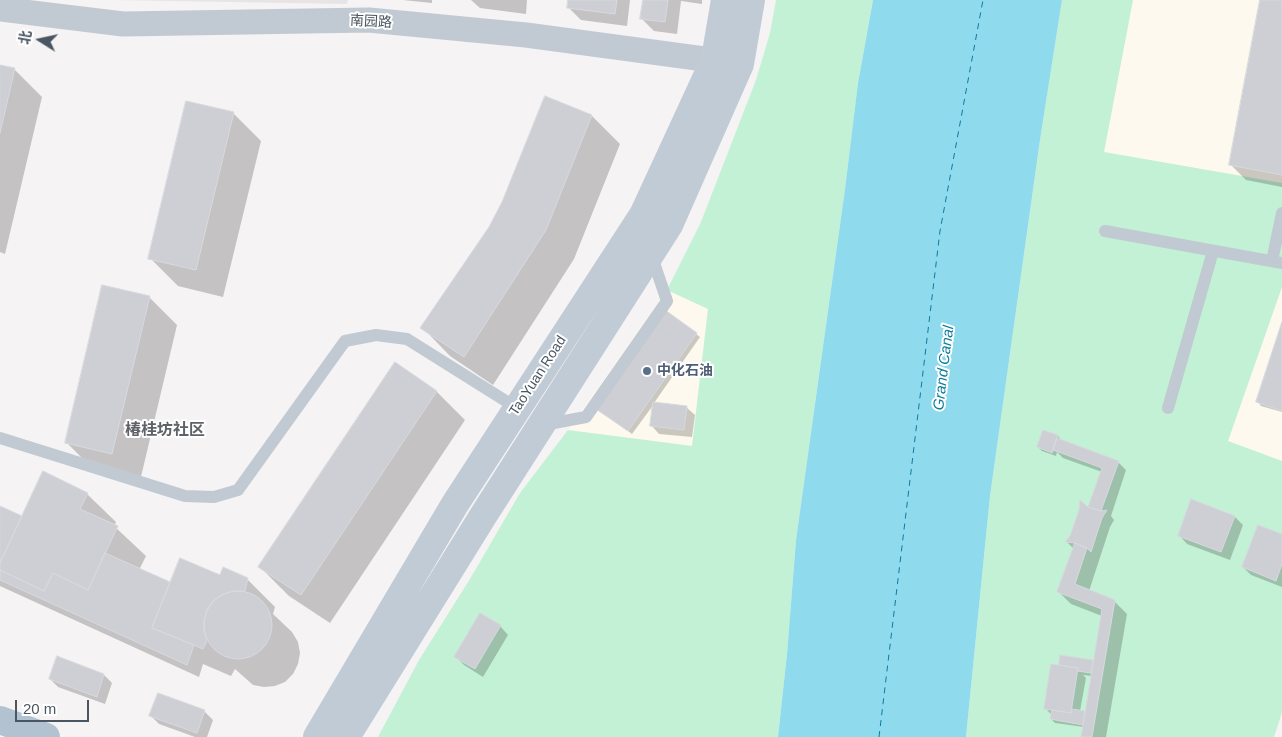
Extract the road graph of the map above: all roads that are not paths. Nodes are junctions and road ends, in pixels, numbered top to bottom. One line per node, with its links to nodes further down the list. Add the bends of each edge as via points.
1 (725, 0): 4 (main road, TaoYuan Road)
2 (751, 0): 4 (main road, TaoYuan Road)
3 (0, 9): 4 (street, 南园路, via 123,24 369,20)
4 (728, 62): 8 (main road, TaoYuan Road, via 668,225); 10 (main road, TaoYuan Road, via 644,215)
5 (1282, 213): 9 (lane)
6 (1105, 231): 7 (lane)
7 (1213, 251): 9 (lane); 11 (lane)
8 (650, 253): 12 (main road, TaoYuan Road); 12 (lane, via 667,302 586,417)
9 (1277, 262)
10 (518, 408): 13 (lane, via 407,339 376,335 345,341 238,490 214,498 185,496); 16 (main road, TaoYuan Road, via 455,504)
11 (1168, 408)
12 (540, 426): 17 (main road, TaoYuan Road)
13 (0, 438)
14 (0, 720): 15 (main road)
15 (46, 737)
16 (317, 737)
17 (346, 737)

